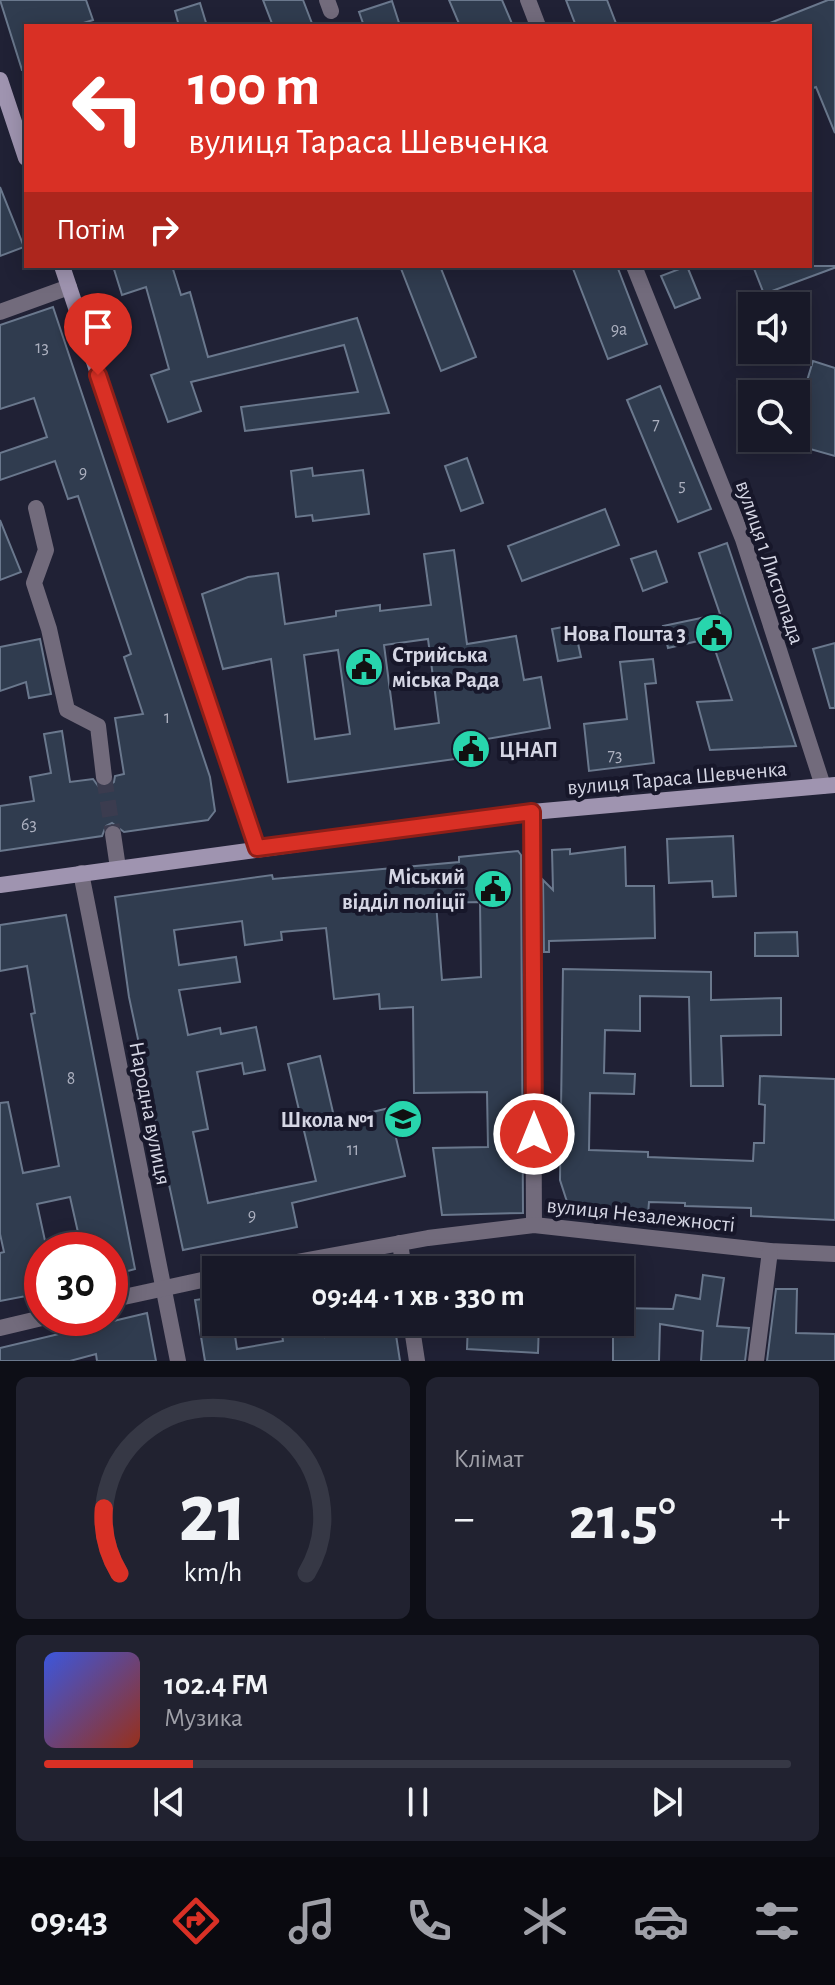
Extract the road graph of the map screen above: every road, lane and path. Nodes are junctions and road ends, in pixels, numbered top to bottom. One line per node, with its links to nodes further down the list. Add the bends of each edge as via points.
1 (528, 0): 2 (street)
2 (537, 24)
3 (0, 80): 4 (main road)
4 (24, 152)
5 (63, 268): 7 (main road)
6 (635, 268): 11 (street, вулиця 1 Листопада, via 743,539)
7 (69, 287): 8 (street); 14 (main road)
8 (0, 312)
9 (36, 508): 10 (street, via 46,550 34,583 67,710 98,726)
10 (104, 777)
11 (829, 786): 12 (main road, вулиця Тараса Шевченка)
12 (532, 812): 14 (main road, вулиця Тараса Шевченка); 18 (street)
13 (113, 834): 15 (street)
14 (257, 848): 15 (main road, вулиця Тараса Шевченка)
15 (118, 868): 16 (main road, вулиця Тараса Шевченка)
16 (81, 873): 17 (main road, вулиця Тараса Шевченка); 25 (street, Народна вулиця)
17 (0, 885)
18 (534, 1225): 19 (street, вулиця Незалежності); 20 (street, вулиця Незалежності)
19 (400, 1243): 22 (street, вулиця Незалежності); 23 (street)
20 (770, 1251): 21 (street, вулиця Незалежності); 32 (street)
21 (835, 1254)
22 (330, 1256)
23 (402, 1256)
24 (202, 1280): 25 (street)
25 (163, 1287): 26 (street); 30 (street, Народна вулиця)
26 (128, 1296)
27 (24, 1322): 28 (street)
28 (0, 1328)
29 (413, 1336): 31 (street)
30 (178, 1361)
31 (417, 1361)
32 (756, 1361)

